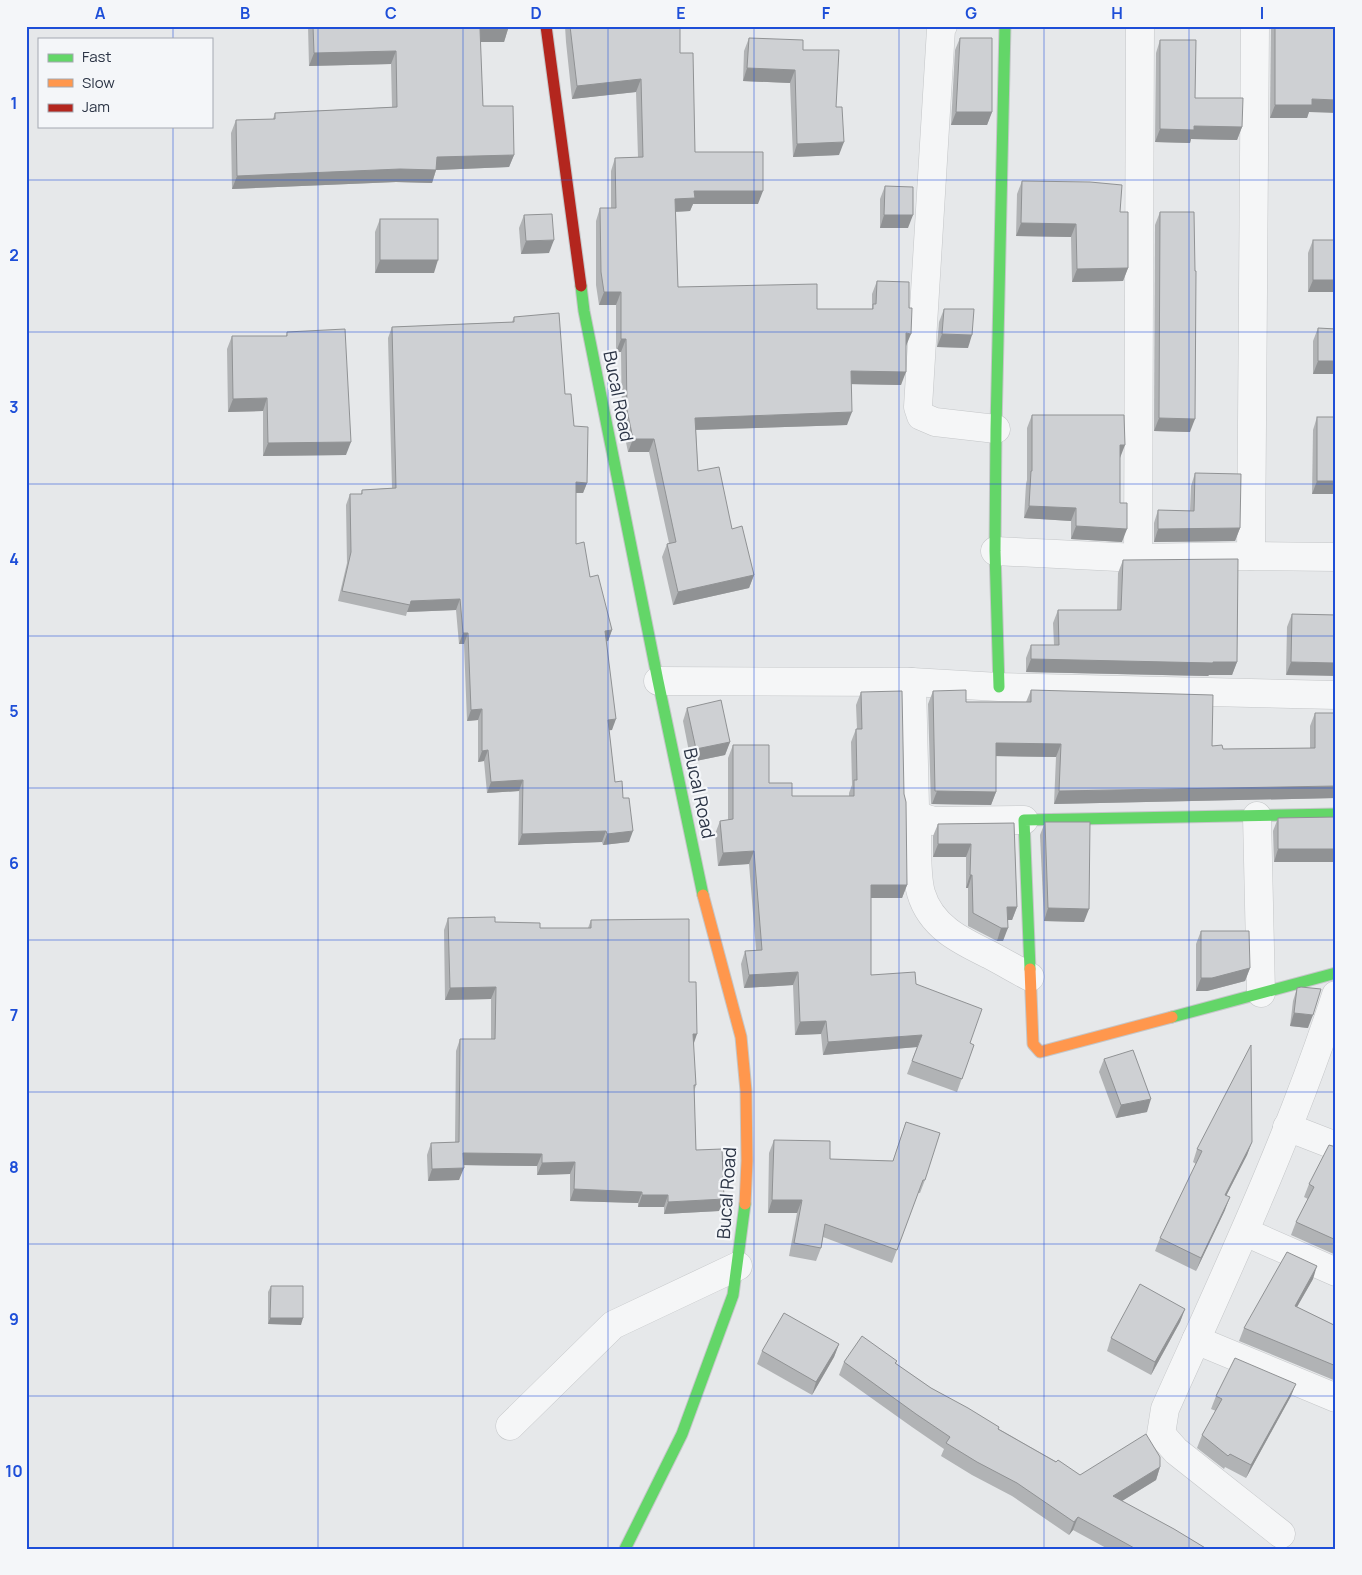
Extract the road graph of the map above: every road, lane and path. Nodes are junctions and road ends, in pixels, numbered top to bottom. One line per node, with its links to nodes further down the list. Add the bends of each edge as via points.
1 (546, 26): 11 (street, Bucal Road, via 584,310)
2 (943, 26): 6 (street, via 918,407 921,416 935,422)
3 (1006, 26): 6 (street)
4 (1140, 26): 10 (street)
5 (1255, 26): 8 (street)
6 (996, 429): 7 (street)
7 (995, 552): 10 (street); 13 (street)
8 (1251, 556): 9 (street); 10 (street)
9 (1336, 557)
10 (1138, 558)
11 (658, 681): 12 (street); 26 (street, Bucal Road, via 704,897 741,1037 747,1161)
12 (912, 682): 13 (street); 15 (street)
13 (999, 686): 14 (street)
14 (1336, 695)
15 (917, 813): 18 (street, via 934,820); 20 (street, via 920,885 924,902 932,915 957,939)
16 (1336, 814): 17 (street)
17 (1256, 816): 18 (street); 21 (street)
18 (1024, 820): 20 (street)
19 (1336, 973): 21 (street)
20 (1030, 977): 21 (street, via 1033,1044 1040,1052)
21 (1261, 993)
22 (1333, 1012): 23 (street)
23 (1287, 1127): 24 (street); 25 (street)
24 (1336, 1146)
25 (1245, 1232): 27 (street); 28 (street)
26 (738, 1266): 30 (street, via 613,1325); 32 (street, Bucal Road, via 733,1295 682,1434)
27 (1336, 1272)
28 (1196, 1340): 29 (street); 31 (street, via 1165,1409 1161,1434 1176,1451)
29 (1336, 1398)
30 (510, 1426)
31 (1281, 1534)
32 (625, 1549)

